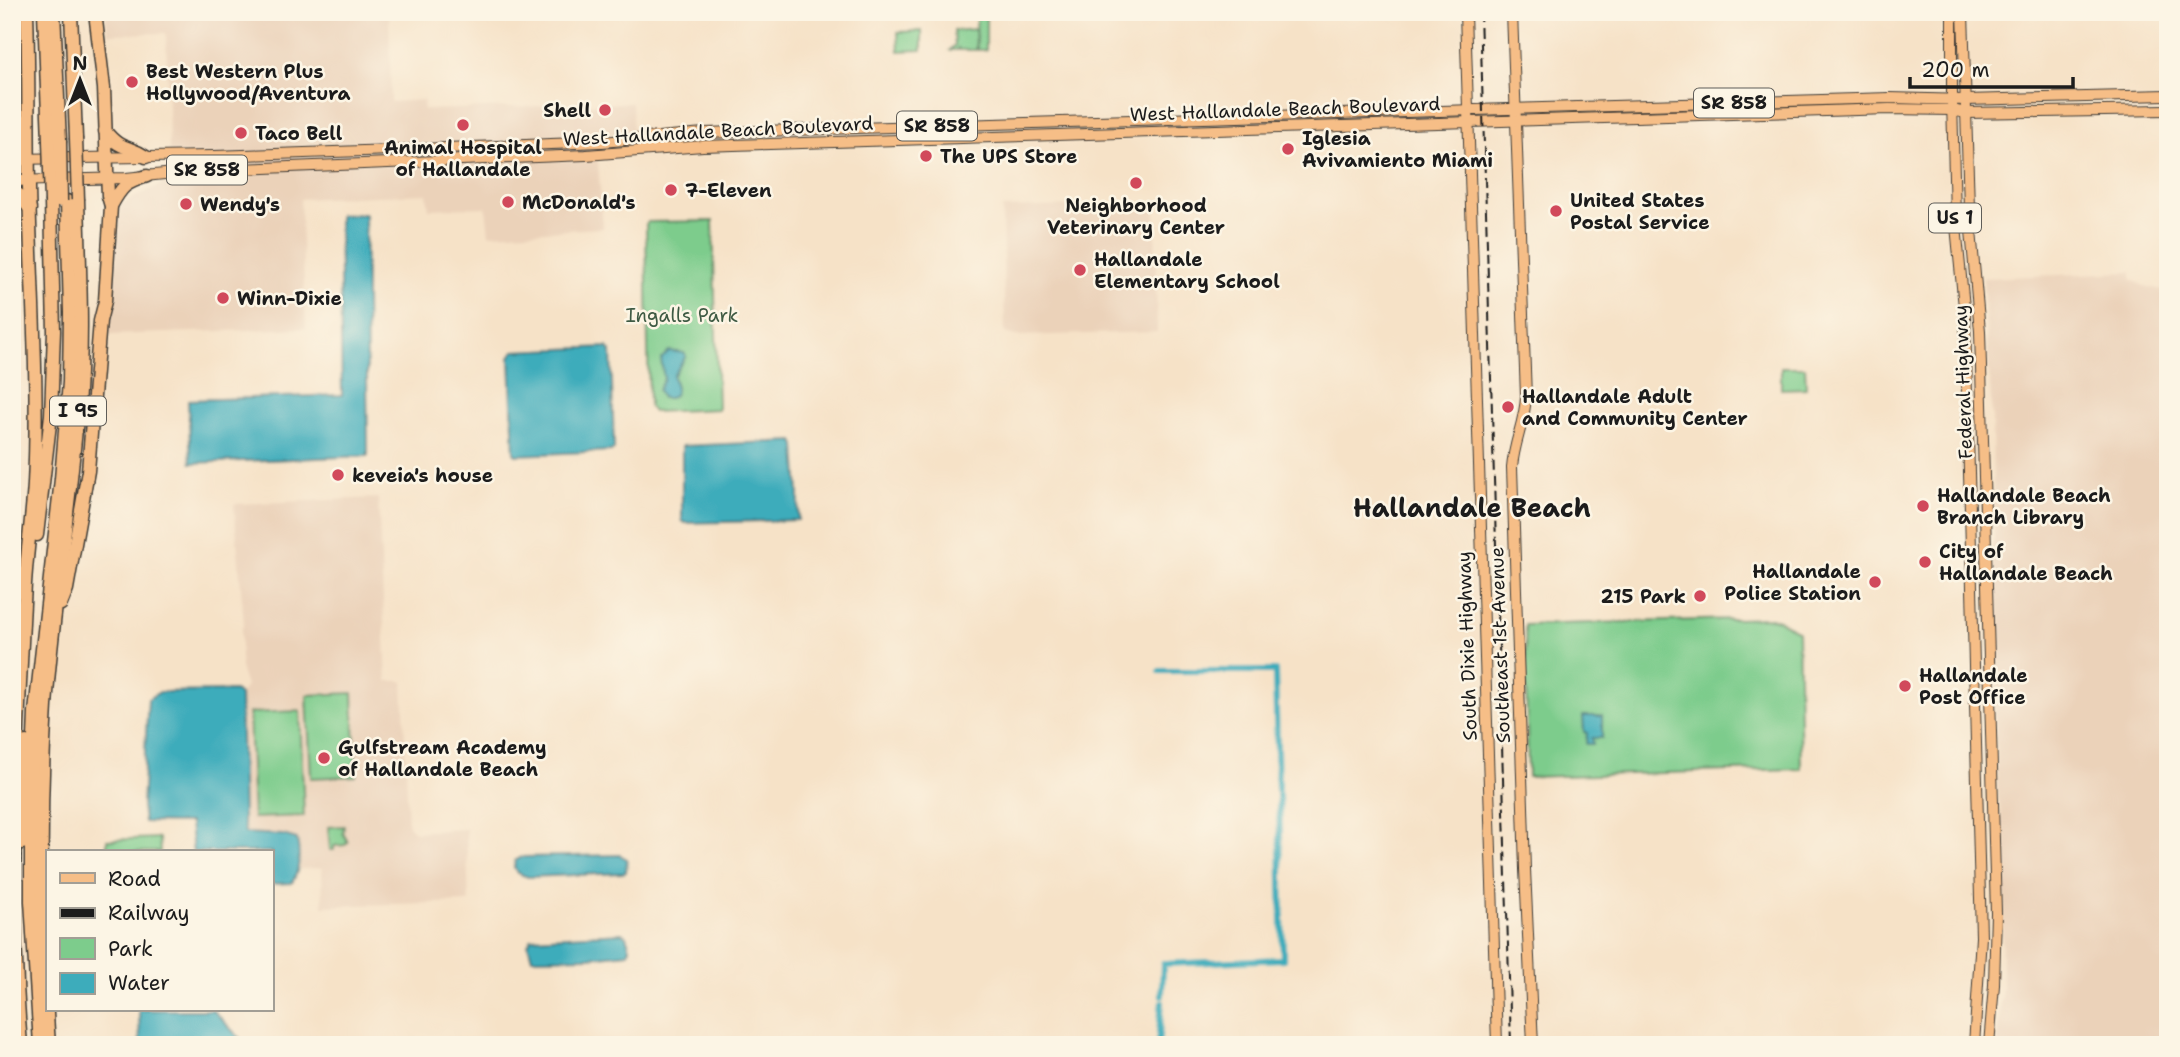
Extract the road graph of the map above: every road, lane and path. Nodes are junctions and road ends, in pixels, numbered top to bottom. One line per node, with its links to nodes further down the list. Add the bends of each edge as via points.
1 (27, 12): 37 (highway)
2 (44, 12): 28 (highway, I 95)
3 (54, 12): 28 (highway)
4 (63, 12): 11 (highway); 28 (highway)
5 (71, 12): 11 (highway, I 95)
6 (95, 12): 27 (highway)
7 (1465, 12): 21 (main road, South Dixie Highway)
8 (1512, 12): 20 (main road, Southeast 1st Avenue)
9 (1952, 12): 17 (main road, Federal Highway / US 1)
10 (1963, 12): 13 (main road, Federal Highway / US 1)
11 (72, 52): 28 (highway, I 95)
12 (2168, 95): 13 (main road, SR 858)
13 (1966, 100): 17 (main road, SR 858); 19 (main road, Federal Highway / US 1)
14 (1712, 103): 15 (main road, SR 858); 16 (main road, SR 858); 23 (main road)
15 (1740, 103): 17 (main road, SR 858, via 1890,98); 22 (main road)
16 (1646, 105): 20 (main road, SR 858); 24 (main road)
17 (1952, 105): 19 (main road, SR 858); 22 (main road, SR 858); 47 (main road, Federal Highway / US 1, via 1955,216 1965,317)
18 (2168, 110): 19 (main road, SR 858)
19 (1966, 113): 48 (main road, Federal Highway / US 1, via 1980,331)
20 (1517, 114): 21 (main road, SR 858); 24 (main road, SR 858); 60 (main road, Southeast 1st Avenue, via 1526,397 1512,467)
21 (1468, 115): 26 (main road, West Hallandale Beach Boulevard / SR 858); 29 (main road, West Hallandale Beach Boulevard / SR 858); 59 (main road, South Dixie Highway)
22 (1713, 115): 23 (main road, SR 858)
23 (1660, 116): 24 (main road, SR 858)
24 (1603, 118)
25 (823, 128): 26 (main road, West Hallandale Beach Boulevard / SR 858); 30 (main road, West Hallandale Beach Boulevard / SR 858); 31 (main road)
26 (847, 128): 29 (main road)
27 (105, 131): 33 (highway); 34 (highway, via 119,146)
28 (63, 140): 44 (highway, I 95, bridge); 44 (highway, I 95, bridge)
29 (823, 142): 31 (main road, West Hallandale Beach Boulevard / SR 858)
30 (563, 143): 32 (main road, West Hallandale Beach Boulevard / SR 858); 35 (main road, via 553,150 527,151)
31 (802, 143): 35 (main road, West Hallandale Beach Boulevard / SR 858)
32 (518, 145): 34 (main road, West Hallandale Beach Boulevard / SR 858); 38 (main road, via 509,153)
33 (107, 157): 34 (main road, West Hallandale Beach Boulevard / SR 858); 37 (main road, West Hallandale Beach Boulevard / SR 858); 40 (highway)
34 (146, 157)
35 (520, 158): 38 (main road, West Hallandale Beach Boulevard / SR 858)
36 (12, 159): 37 (main road, West Hallandale Beach Boulevard / SR 858)
37 (29, 159): 41 (highway)
38 (471, 160): 39 (main road, West Hallandale Beach Boulevard / SR 858)
39 (147, 176): 40 (main road, West Hallandale Beach Boulevard / SR 858); 45 (highway, via 124,186)
40 (107, 178): 41 (main road, West Hallandale Beach Boulevard / SR 858); 45 (highway)
41 (29, 180): 42 (main road, West Hallandale Beach Boulevard / SR 858); 46 (highway)
42 (12, 181)
43 (12, 191): 46 (highway)
44 (64, 201): 50 (highway, I 95, via 82,334 78,415); 51 (highway, I 95, via 51,415); 56 (highway, via 60,422 23,787 20,889); 57 (highway, via 69,382 36,712 31,815)
45 (111, 206): 50 (highway, via 88,471 67,589)
46 (30, 209): 51 (highway, via 36,414)
47 (1972, 584): 48 (main road, via 1979,609); 49 (main road, Federal Highway / US 1)
48 (1987, 617): 52 (main road, Federal Highway / US 1)
49 (1973, 618): 52 (main road); 61 (main road, Federal Highway / US 1, via 1981,937)
50 (54, 621): 53 (highway, I 95, via 41,816)
51 (23, 647): 55 (highway, I 95, via 13,896)
52 (1988, 649): 62 (main road, Federal Highway / US 1, via 1996,913)
53 (46, 988)
54 (47, 1012): 58 (highway, I 95)
55 (21, 1045)
56 (28, 1045)
57 (40, 1045)
58 (49, 1045)
59 (1497, 1045)
60 (1533, 1045)
61 (1974, 1045)
62 (1989, 1045)

